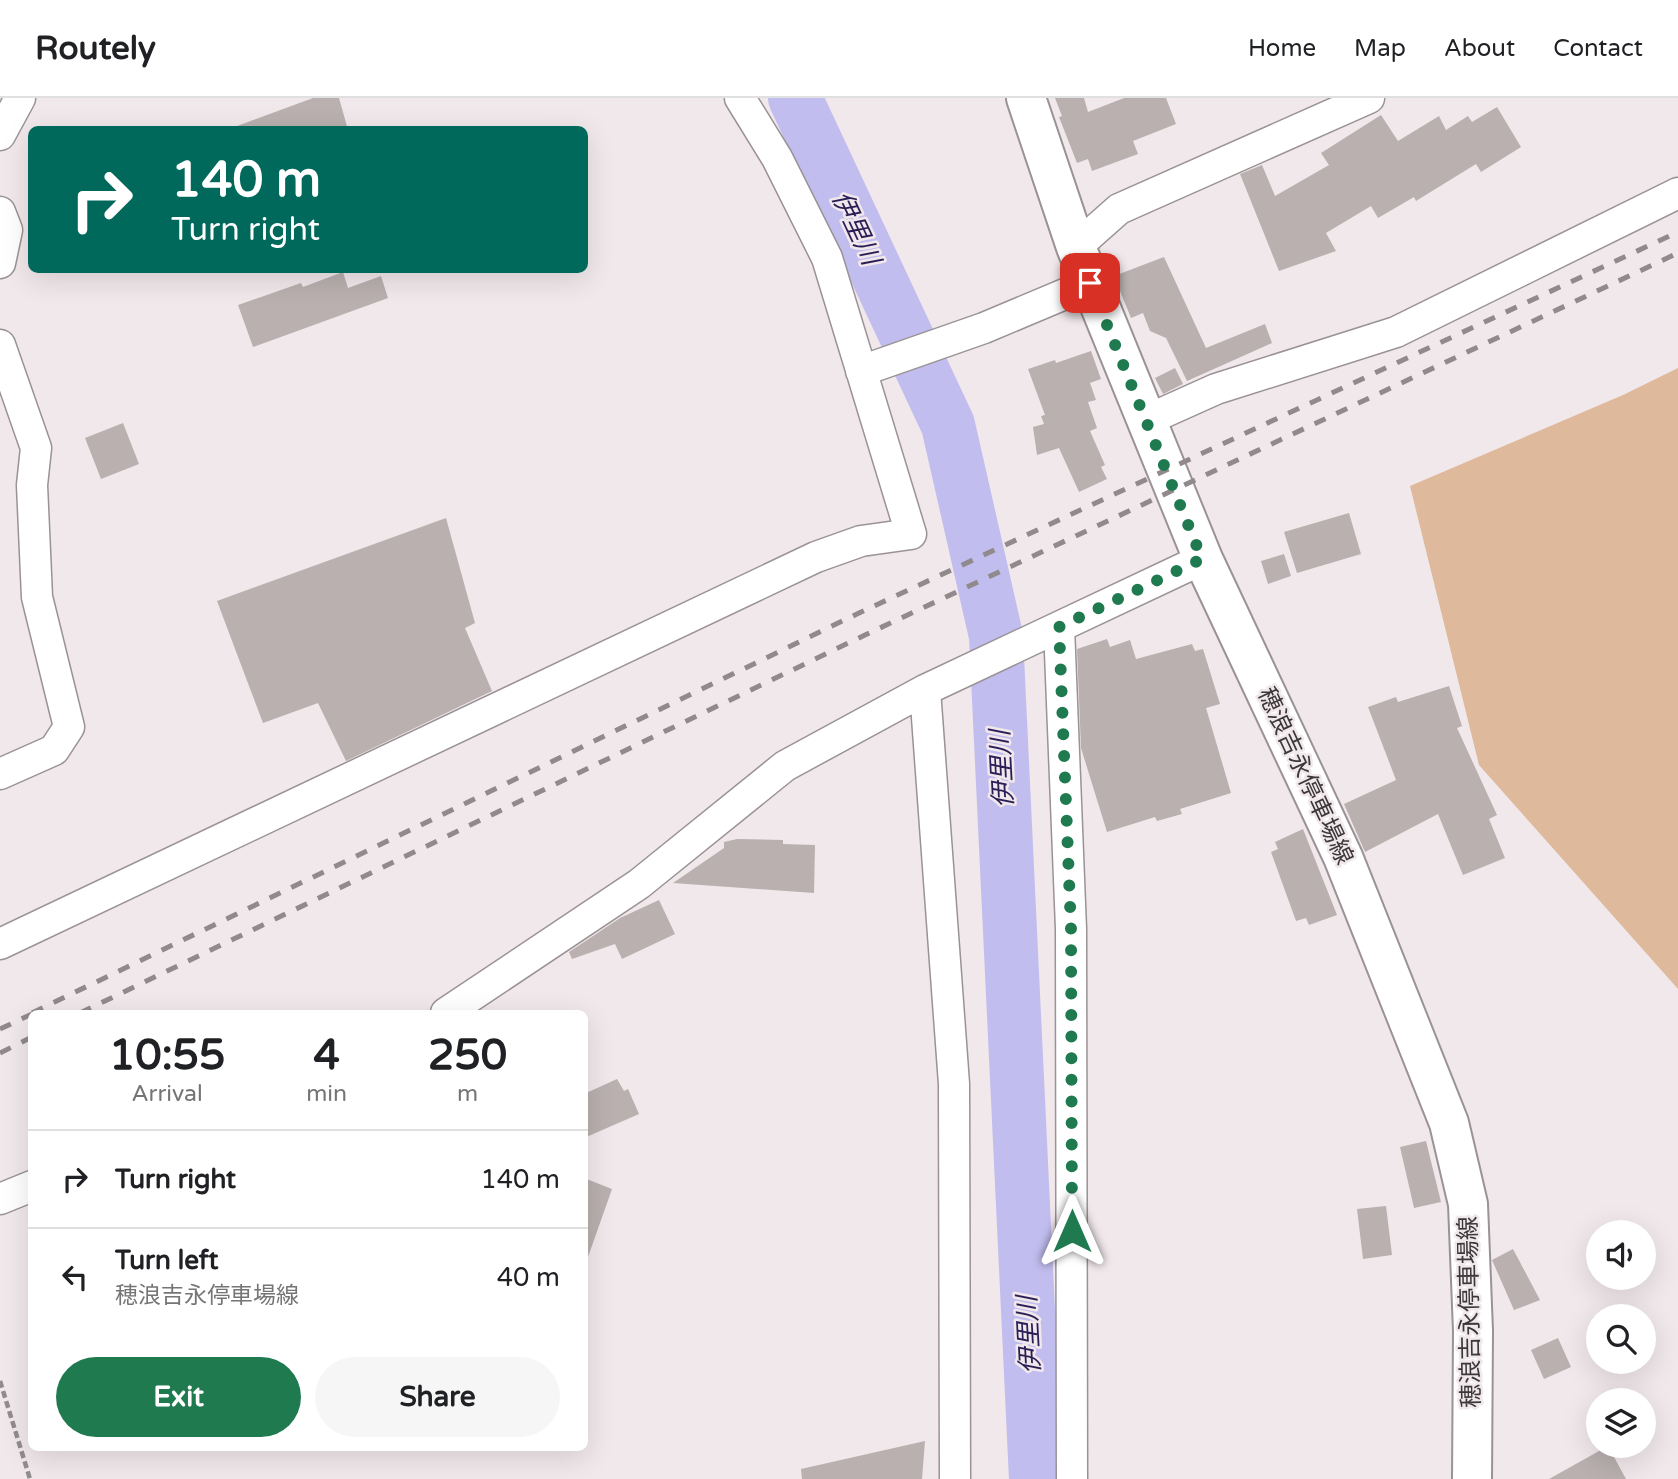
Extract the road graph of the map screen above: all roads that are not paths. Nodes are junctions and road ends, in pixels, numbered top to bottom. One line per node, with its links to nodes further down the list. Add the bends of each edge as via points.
1 (20, 98): 5 (street)
2 (740, 98): 12 (street, via 777,158 827,258)
3 (1026, 98): 8 (main road, 穂浪吉永停車場線)
4 (1369, 98): 8 (street, via 1119,209)
5 (0, 135)
6 (1678, 193): 13 (street, via 1396,332 1216,389)
7 (0, 212): 9 (street, via 7,230)
8 (1076, 247): 10 (main road, 穂浪吉永停車場線)
9 (0, 262)
10 (1090, 283): 12 (street, via 984,328); 13 (main road, 穂浪吉永停車場線)
11 (0, 345): 17 (street, via 36,448 32,485 37,597 69,727 54,750)
12 (862, 371): 18 (street, via 911,534 861,541 816,557)
13 (1147, 420): 14 (main road, 穂浪吉永停車場線)
14 (1202, 559): 15 (street); 24 (main road, 穂浪吉永停車場線, via 1343,856 1448,1123 1468,1204)
15 (1059, 627): 16 (street); 23 (street, via 1071,929)
16 (925, 690): 19 (street, via 785,766 639,884); 22 (street, via 954,1084)
17 (0, 774)
18 (0, 944)
19 (450, 1010)
20 (28, 1188): 21 (street)
21 (0, 1199)
22 (955, 1479)
23 (1072, 1479)
24 (1472, 1479)

